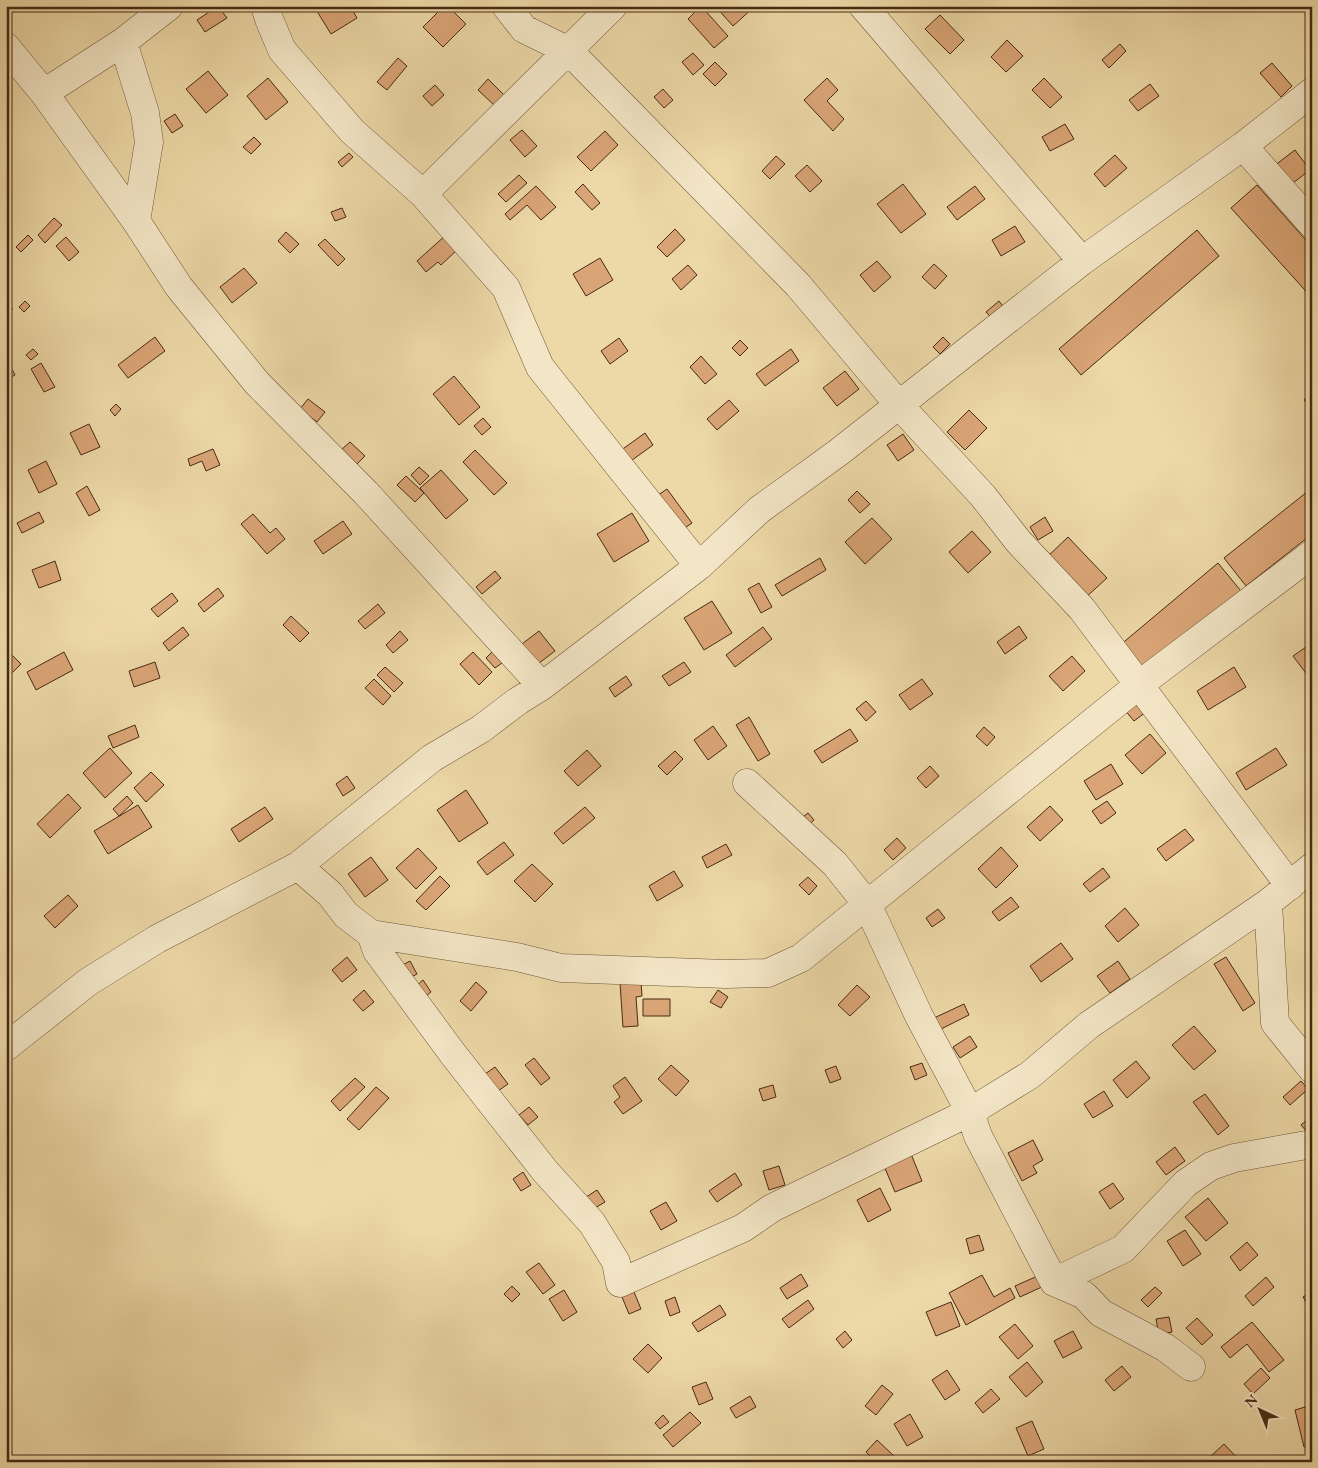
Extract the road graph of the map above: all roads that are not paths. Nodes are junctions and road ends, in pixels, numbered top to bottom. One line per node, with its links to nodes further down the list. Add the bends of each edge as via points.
1 (169, 6): 6 (street)
2 (266, 6): 12 (street, via 282,50 352,131)
3 (506, 6): 8 (street, via 524,29)
4 (614, 6): 8 (street)
5 (863, 6): 15 (street)
6 (123, 42): 10 (street); 13 (street, via 146,113 149,142)
7 (6, 47): 10 (street)
8 (569, 51): 12 (street); 16 (street, via 798,285)
9 (1312, 92): 11 (street)
10 (44, 94): 13 (street)
11 (1243, 146): 14 (street); 15 (street)
12 (424, 194): 18 (street, via 506,288 540,367)
13 (136, 220): 20 (street, via 179,287 256,382 373,500)
14 (1312, 224)
15 (1082, 260): 16 (street)
16 (900, 405): 18 (street, via 759,510); 19 (street, via 1082,609)
17 (1312, 554): 19 (street)
18 (699, 566): 20 (street)
19 (1140, 684): 24 (street); 26 (street)
20 (542, 686): 22 (street, via 481,730 432,758)
21 (747, 783): 26 (street, via 834,864)
22 (298, 866): 27 (street, via 330,894 346,915); 28 (street, via 157,939 88,982)
23 (1312, 867): 24 (street)
24 (1290, 886): 25 (street)
25 (1268, 903): 29 (street, via 1275,1023); 30 (street, via 1089,1025 1030,1075)
26 (867, 904): 27 (street, via 801,958 768,973 560,968 517,957); 30 (street, via 919,1016)
27 (371, 934): 30 (street, via 376,951 453,1054 545,1171 592,1223 616,1262 620,1283 743,1228 772,1208)
28 (6, 1047)
29 (1312, 1069)
30 (970, 1112): 32 (street, via 978,1136)
31 (1312, 1144): 32 (street, via 1234,1158 1211,1166 1186,1183 1123,1249)
32 (1054, 1282): 33 (street, via 1084,1295 1101,1312 1166,1348)
33 (1191, 1367)

